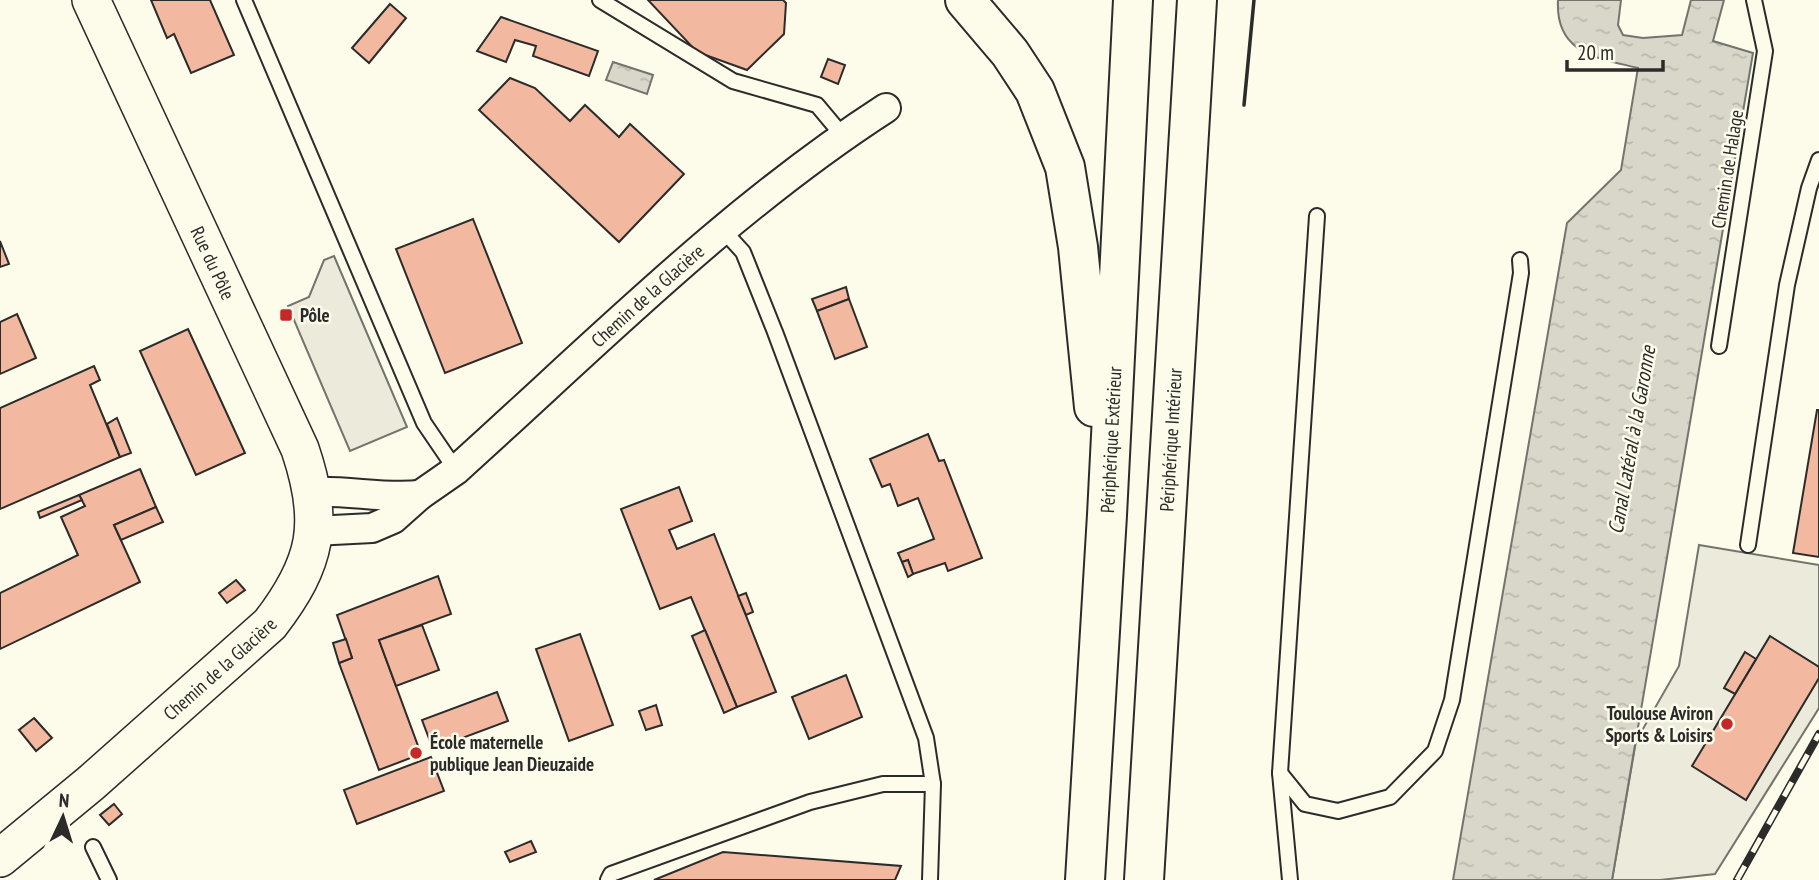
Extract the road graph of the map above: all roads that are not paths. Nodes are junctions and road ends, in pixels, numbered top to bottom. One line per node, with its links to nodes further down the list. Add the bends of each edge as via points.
1 (91, 0): 16 (street, Rue du Pôle, via 300,449)
2 (244, 0): 15 (lane, via 424,423)
3 (600, 0): 9 (lane, via 733,81 817,104)
4 (965, 0): 18 (highway, via 1035,91 1065,167)
5 (1133, 0): 18 (highway, Périphérique Extérieur)
6 (1754, 0): 14 (lane, Chemin de Halage, via 1765,51)
7 (1202, 7): 29 (highway, Périphérique Intérieur)
8 (886, 108): 9 (street, Chemin de la Glacière)
9 (843, 136): 12 (street, Chemin de la Glacière)
10 (1819, 160): 20 (lane, via 1787,285)
11 (1317, 216): 21 (lane)
12 (722, 229): 15 (street, Chemin de la Glacière); 22 (lane, via 743,252 775,331 926,738)
13 (1520, 260): 21 (lane, via 1452,700 1435,751 1390,797 1338,811 1305,804)
14 (1719, 346)
15 (456, 470): 17 (street, Chemin de la Glacière)
16 (312, 492): 17 (street, via 390,498); 19 (street, Rue du Pôle)
17 (421, 495): 19 (street, Chemin de la Glacière, via 393,519 372,528)
18 (1107, 515): 28 (highway, Périphérique Extérieur)
19 (314, 531): 24 (street, Chemin de la Glacière, via 310,560 293,594 270,624)
20 (1748, 545)
21 (1280, 773): 30 (lane)
22 (933, 784): 26 (lane, via 883,784 810,802 611,874); 27 (lane)
23 (93, 847): 25 (lane)
24 (0, 858)
25 (109, 880)
26 (608, 880)
27 (930, 880)
28 (1085, 880)
29 (1144, 880)
30 (1290, 880)

